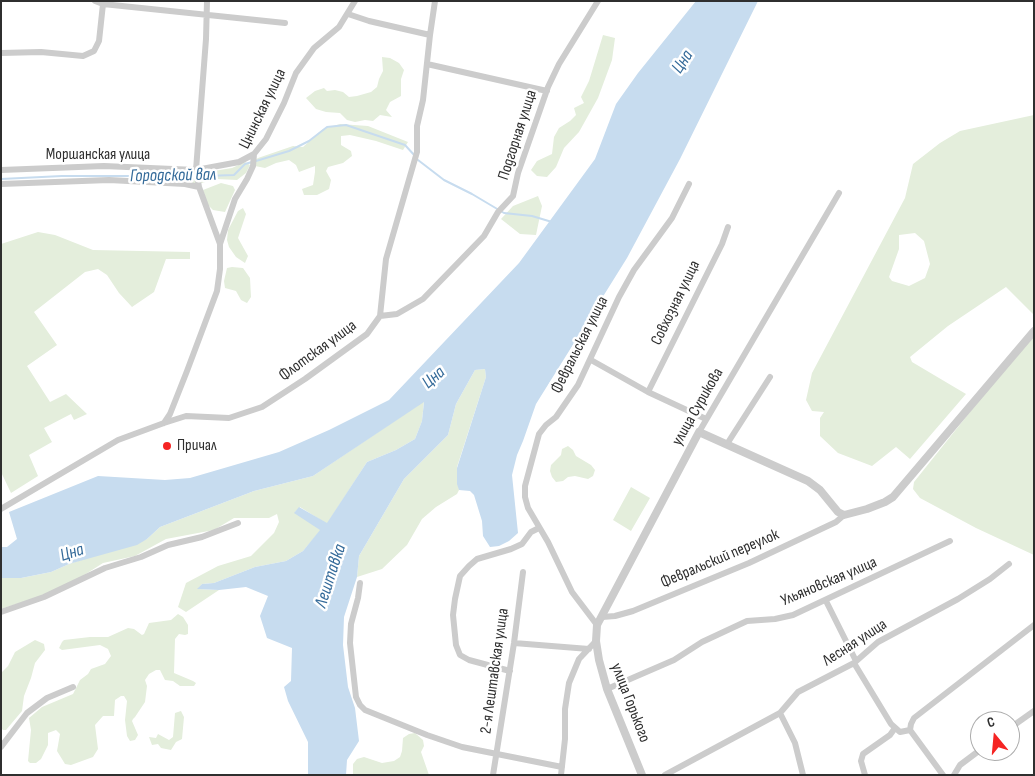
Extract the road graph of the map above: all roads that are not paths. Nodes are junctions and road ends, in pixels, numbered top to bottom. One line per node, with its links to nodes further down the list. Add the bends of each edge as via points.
1 (95, 1): 6 (street)
2 (207, 1): 8 (street)
3 (355, 1): 7 (street, Цнинская улица)
4 (436, 1): 10 (street)
5 (598, 1): 13 (street, Подгорная улица, via 559,64)
6 (103, 4): 8 (street); 11 (street, via 99,41 94,51 83,56)
7 (348, 14): 10 (street); 14 (street, Цнинская улица, via 339,27 314,48 296,73 266,139)
8 (206, 15): 9 (street); 16 (street)
9 (285, 23)
10 (430, 35): 12 (street)
11 (1, 53)
12 (427, 64): 13 (street); 22 (street, via 417,126 416,157 386,259)
13 (547, 91): 22 (street, Подгорная улица, via 513,196 498,212 484,236 423,299 397,314)
14 (254, 154): 16 (street); 21 (street, Цнинская улица, via 253,166 235,199)
15 (1, 170): 16 (street, Моршанская улица, via 104,166)
16 (197, 177): 17 (street, Моршанская улица, via 186,184 109,180); 21 (street, Цнинская улица)
17 (1, 184)
18 (689, 184): 24 (street, Февральская улица, via 672,218 634,270)
19 (839, 193): 27 (street, улица Сурикова)
20 (728, 226): 26 (street, Совхозная улица)
21 (220, 244): 28 (street, Цнинская улица, via 217,292)
22 (380, 316): 28 (street, Флотская улица, via 367,334 348,350 262,407 229,418 186,416)
23 (1034, 331): 32 (street, via 893,496 867,509)
24 (591, 360): 26 (street); 34 (street, Февральская улица, via 566,404 542,430 536,444 525,497)
25 (770, 377): 30 (street)
26 (648, 392): 27 (street)
27 (706, 419): 29 (street, улица Сурикова)
28 (164, 423): 31 (street, Флотская улица, via 118,440)
29 (699, 432): 30 (street); 41 (street, улица Сурикова)
30 (727, 444): 32 (street, via 808,482)
31 (1, 509)
32 (844, 515): 41 (street, Февральский переулок, via 836,522 749,563 633,611)
33 (238, 523): 40 (street, via 105,568 44,597)
34 (539, 528): 42 (street, Февральская улица, via 572,592); 48 (street, via 511,550 477,559 460,576 455,598 453,615 460,655)
35 (950, 542): 39 (street, Ульяновская улица)
36 (1008, 564): 47 (street, Лесная улица, via 990,580 878,642)
37 (523, 572): 45 (street, 2-я Лештавская улица)
38 (360, 583): 57 (street, via 350,643 356,697 360,705 365,710 428,735)
39 (826, 601): 47 (street); 50 (street, Ульяновская улица, via 793,615 747,622 702,642 674,660)
40 (1, 612)
41 (602, 617): 42 (street, улица Сурикова)
42 (597, 625): 44 (street, улица Сурикова)
43 (1034, 625): 55 (street, via 914,718)
44 (596, 641): 46 (street); 50 (street, улица Горького)
45 (514, 643): 46 (street); 48 (street, 2-я Лештавская улица)
46 (588, 649): 59 (street, via 579,659 569,684)
47 (855, 662): 52 (street, Лесная улица, via 798,692); 54 (street)
48 (510, 671): 57 (street, 2-я Лештавская улица)
49 (73, 687): 56 (street, via 47,698 27,713)
50 (608, 689): 62 (street, улица Горького)
51 (1034, 711): 53 (street)
52 (780, 713): 63 (street, Лесная улица); 64 (street, via 796,742)
53 (1020, 721)
54 (895, 728): 55 (street, via 900,732); 65 (street, via 863,754 861,761)
55 (910, 730): 66 (street)
56 (1, 747)
57 (497, 754): 59 (street); 60 (street, 2-я Лештавская улица)
58 (970, 758): 67 (street)
59 (562, 767): 61 (street)
60 (493, 775)
61 (561, 775)
62 (642, 775)
63 (665, 775)
64 (803, 775)
65 (865, 775)
66 (943, 775)
67 (954, 775)

